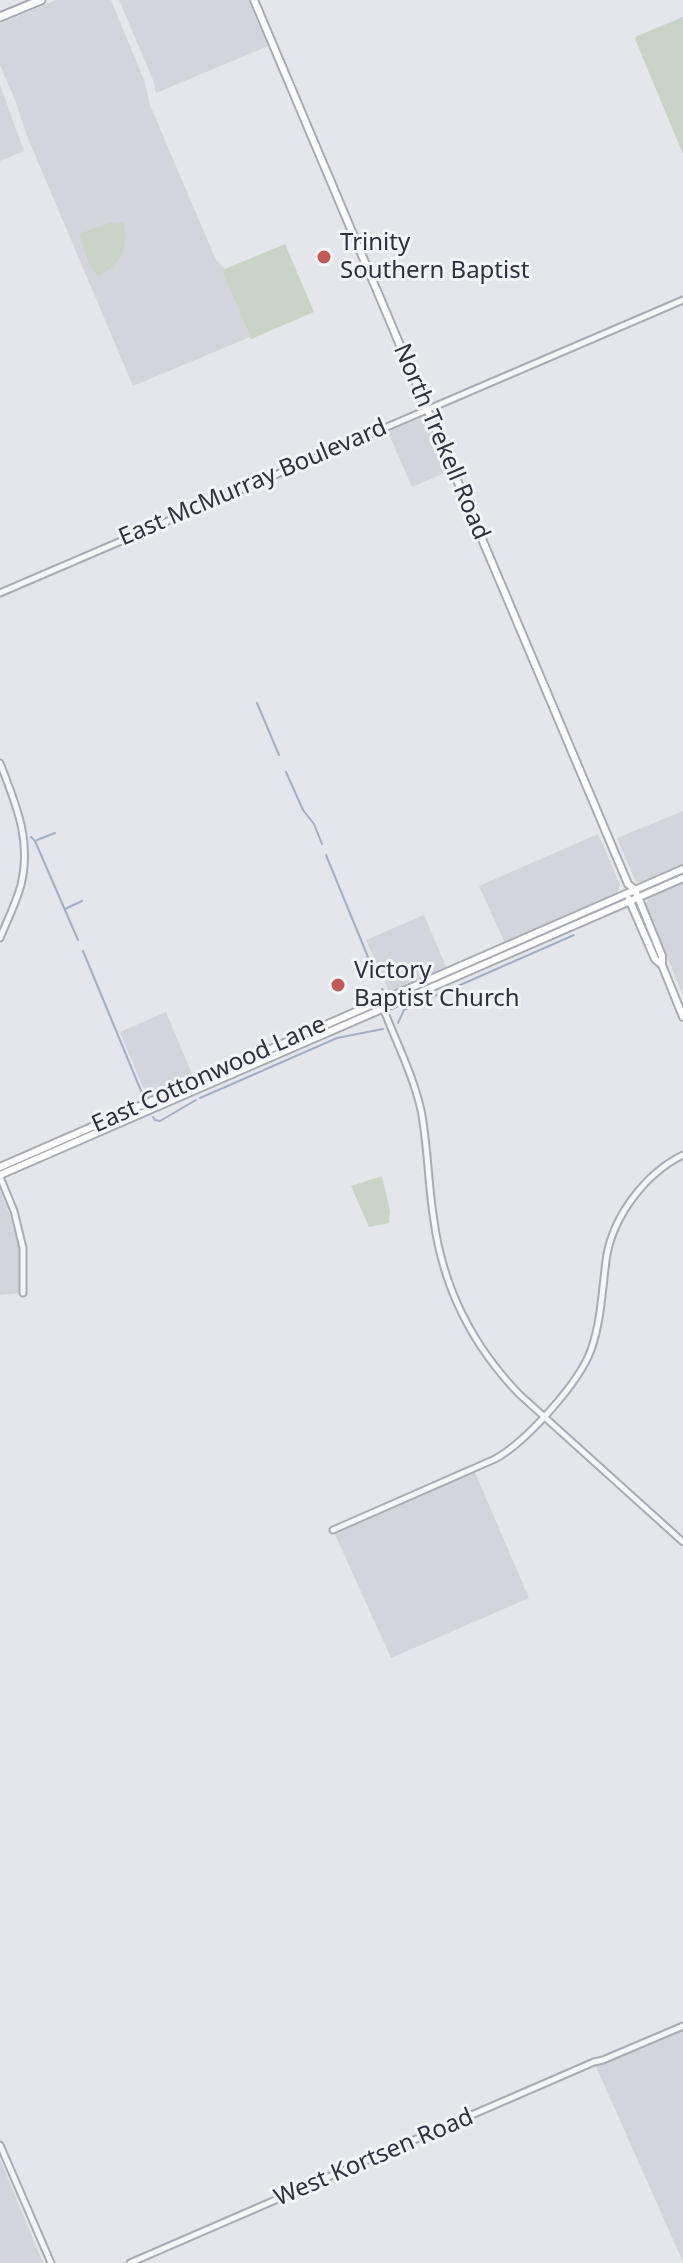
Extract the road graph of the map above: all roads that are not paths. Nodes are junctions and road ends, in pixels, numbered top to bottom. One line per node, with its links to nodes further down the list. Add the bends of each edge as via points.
1 (41, 0): 3 (main road)
2 (254, 0): 5 (main road, North Trekell Road)
3 (0, 17)
4 (683, 300): 5 (street, East McMurray Boulevard)
5 (427, 409): 6 (street, East McMurray Boulevard); 10 (main road, North Trekell Road)
6 (0, 593)
7 (0, 763): 14 (street, via 22,822 25,861)
8 (683, 869): 10 (main road, East Cottonwood Lane)
9 (683, 878): 11 (main road, East Cottonwood Lane)
10 (629, 889): 11 (main road, North Trekell Road); 12 (main road, North Trekell Road); 13 (main road, East Cottonwood Lane)
11 (638, 897): 12 (main road, East Cottonwood Lane); 16 (main road, North Trekell Road)
12 (630, 901): 15 (main road, East Cottonwood Lane); 16 (main road, North Trekell Road)
13 (541, 930): 15 (main road); 17 (main road, East Cottonwood Lane)
14 (0, 938)
15 (544, 938): 17 (main road, East Cottonwood Lane)
16 (662, 965): 18 (main road, North Trekell Road)
17 (382, 1004): 20 (main road, East Cottonwood Lane); 21 (main road, East Cottonwood Lane); 23 (street, via 417,1098 438,1249 458,1308 498,1372)
18 (683, 1017)
19 (683, 1155): 23 (street, via 652,1178 619,1220 608,1251 591,1350 573,1383)
20 (0, 1167)
21 (0, 1176): 22 (street, via 23,1248)
22 (23, 1293)
23 (543, 1416): 24 (street, via 495,1459); 25 (street)
24 (333, 1530)
25 (683, 1542)
26 (683, 2026): 29 (street, West Kortsen Road)
27 (0, 2145): 28 (street)
28 (51, 2263)
29 (130, 2263)

